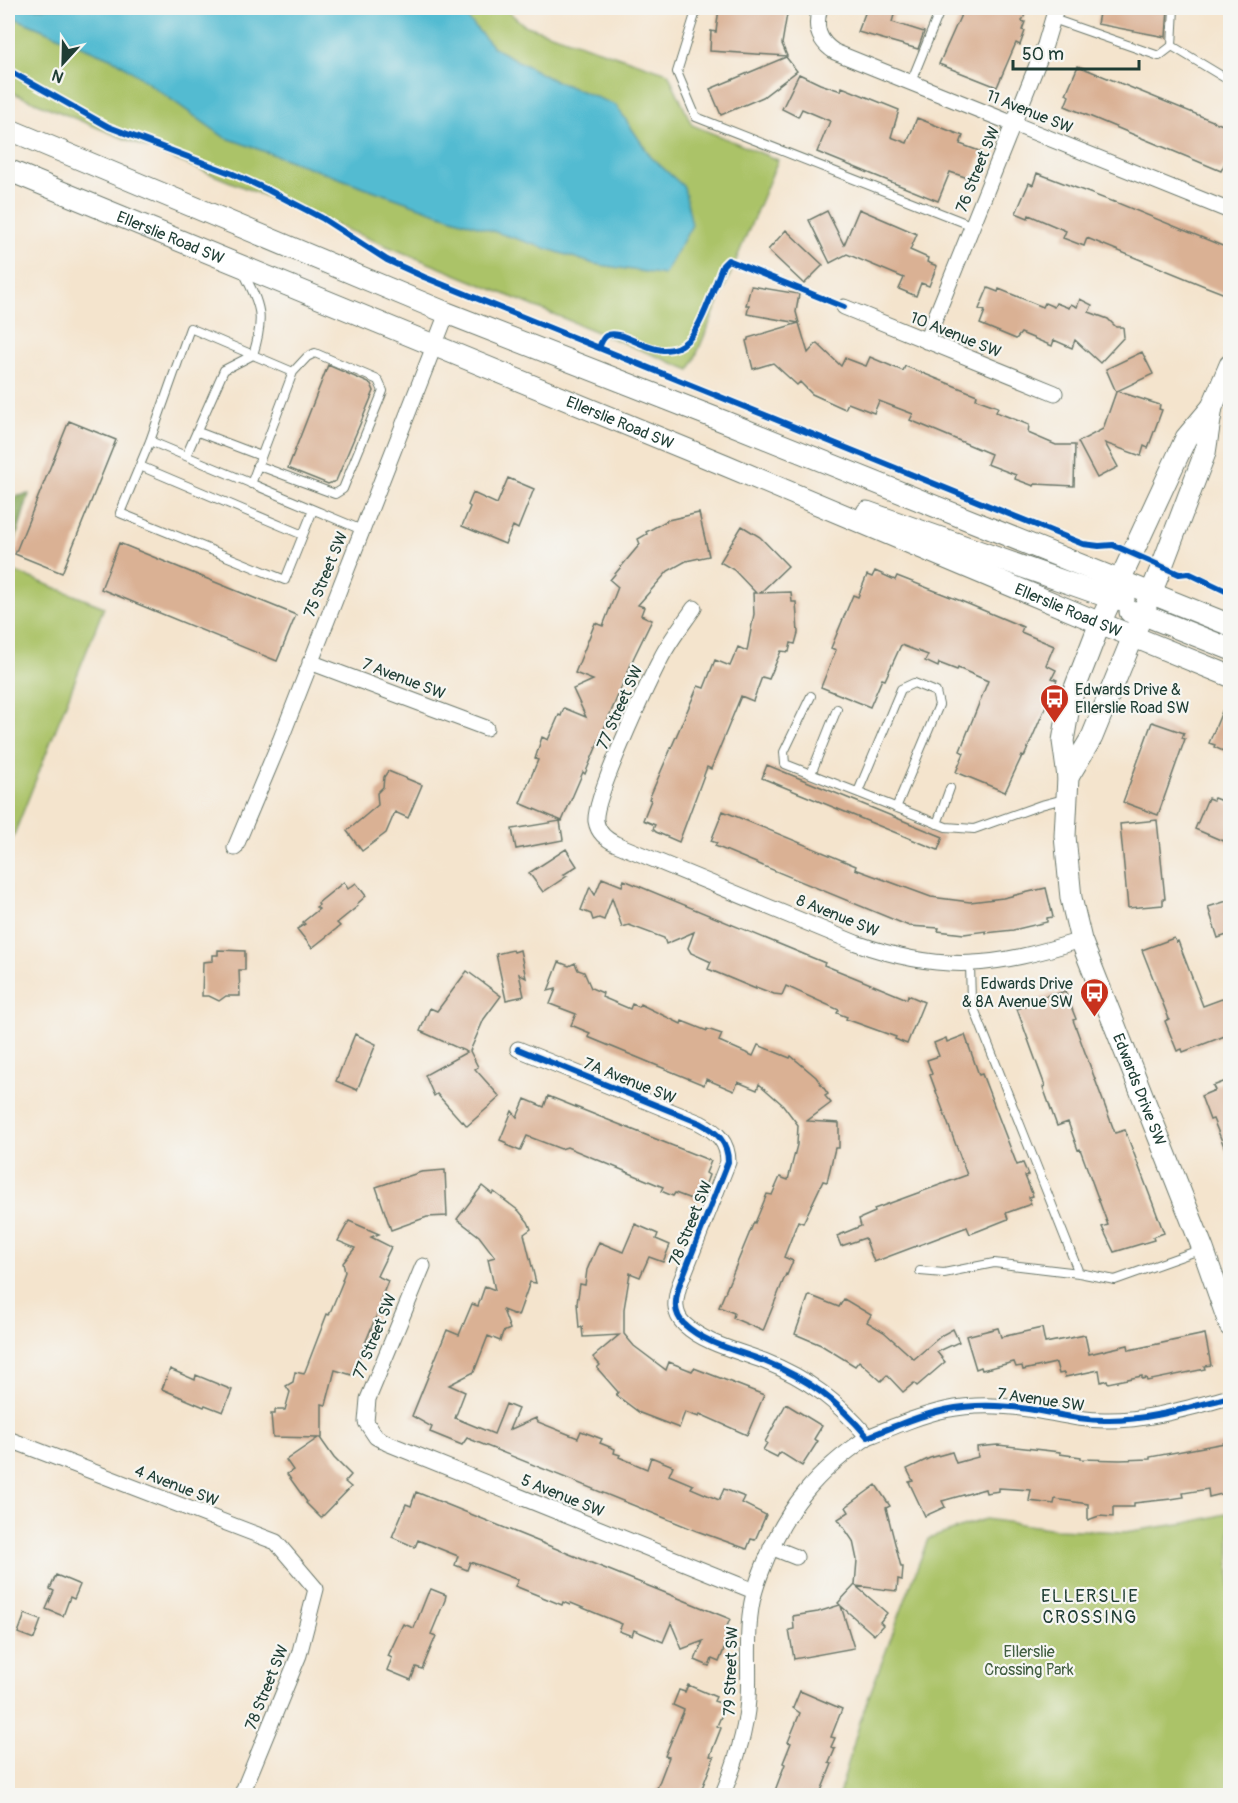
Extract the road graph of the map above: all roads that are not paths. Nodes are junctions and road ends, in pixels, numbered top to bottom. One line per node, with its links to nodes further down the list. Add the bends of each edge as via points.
1 (697, 8): 13 (lane, via 677,72 696,117)
2 (820, 8): 8 (street, 11 Avenue SW, via 817,24 827,47)
3 (941, 8): 8 (lane)
4 (1174, 8): 6 (lane)
5 (1054, 13): 6 (lane, via 1159,56); 9 (street, 76 Street SW)
6 (1172, 46): 7 (lane)
7 (1230, 81)
8 (911, 82): 9 (street, 11 Avenue SW)
9 (1014, 124): 12 (street, 11 Avenue SW); 13 (street, 76 Street SW)
10 (8, 129): 16 (main road)
11 (8, 170): 14 (main road, Ellerslie Road SW)
12 (1230, 211)
13 (973, 226): 17 (street, 76 Street SW)
14 (240, 266): 18 (main road, Ellerslie Road SW); 19 (lane, via 258,301 260,331)
15 (844, 307): 17 (street, 10 Avenue SW)
16 (447, 313): 18 (street, 75 Street SW); 35 (main road, via 723,421)
17 (926, 341): 22 (street, 10 Avenue SW)
18 (434, 346): 31 (main road, Ellerslie Road SW); 33 (street, 75 Street SW)
19 (253, 355): 21 (lane); 24 (lane, via 224,370); 25 (lane, via 190,328)
20 (1230, 365): 23 (main road)
21 (293, 372): 27 (lane); 28 (lane, via 315,353 378,380 383,391 343,489 335,494)
22 (1055, 393)
23 (1212, 407): 35 (main road, Edwards Drive SW, via 1186,438); 36 (main road, Edwards Drive SW, via 1205,453)
24 (198, 432): 26 (lane); 27 (lane)
25 (150, 441): 26 (lane); 29 (lane)
26 (186, 456): 30 (lane)
27 (261, 456): 28 (lane)
28 (257, 465): 30 (lane)
29 (140, 466): 34 (lane); 34 (lane, via 120,513 285,580)
30 (251, 484): 32 (lane)
31 (796, 495): 35 (main road, via 844,505); 39 (main road, Ellerslie Road SW)
32 (313, 510): 33 (lane); 34 (lane)
33 (362, 530): 43 (street, 75 Street SW)
34 (303, 535)
35 (1115, 589): 36 (main road); 39 (main road, Edwards Drive SW)
36 (1150, 593): 38 (main road, Edwards Drive SW); 40 (main road)
37 (694, 608): 55 (street, 77 Street SW, via 662,656 632,719 597,804)
38 (1142, 614): 39 (main road, via 1128,612); 41 (main road, Edwards Drive SW); 42 (main road)
39 (1100, 623): 41 (main road, Ellerslie Road SW); 49 (main road, Edwards Drive SW, via 1066,720)
40 (1230, 625)
41 (1133, 637): 44 (main road, Ellerslie Road SW); 49 (main road, Edwards Drive SW, via 1092,737)
42 (1230, 649)
43 (310, 662): 47 (street, 7 Avenue SW); 56 (street, 75 Street SW)
44 (1230, 676)
45 (811, 696): 48 (lane, via 784,752 785,764)
46 (837, 709): 48 (lane)
47 (486, 728)
48 (811, 774): 51 (lane)
49 (1068, 777): 52 (main road, Edwards Drive SW)
50 (950, 788): 54 (lane)
51 (858, 792): 53 (lane); 53 (lane, via 900,689 914,682 936,692 939,705)
52 (1066, 799): 54 (lane, via 974,829); 57 (main road, Edwards Drive SW, via 1067,867)
53 (896, 807): 54 (lane)
54 (937, 824)
55 (598, 828): 58 (street, 8 Avenue SW, via 604,838 616,844 856,943 915,960)
56 (235, 848)
57 (1081, 940): 58 (street, 8 Avenue SW, via 1015,958); 61 (main road, Edwards Drive SW)
58 (970, 965): 64 (lane, via 971,1001)
59 (518, 1049): 60 (street, 7A Avenue SW, via 700,1123)
60 (725, 1144): 68 (street, 78 Street SW, via 725,1172 679,1286 676,1313 684,1324 704,1337 818,1388)
61 (1203, 1249): 64 (lane, via 1115,1280); 65 (main road, Edwards Drive SW)
62 (423, 1266): 67 (street, 77 Street SW, via 368,1399)
63 (920, 1271): 64 (lane, via 944,1274 994,1263)
64 (1079, 1273)
65 (1230, 1326)
66 (1230, 1397): 68 (street, 7 Avenue SW, via 1146,1417 1108,1420 998,1406 958,1406)
67 (366, 1422): 73 (street, 5 Avenue SW, via 376,1437 387,1443)
68 (868, 1437): 70 (street, 79 Street SW, via 836,1460 808,1488)
69 (8, 1439): 72 (street, 4 Avenue SW, via 276,1542)
70 (771, 1547): 71 (street); 73 (street, 79 Street SW)
71 (796, 1557)
72 (316, 1589): 74 (street, 78 Street SW, via 299,1655)
73 (754, 1592): 75 (street, 79 Street SW, via 746,1721)
74 (241, 1796)
75 (722, 1796)

